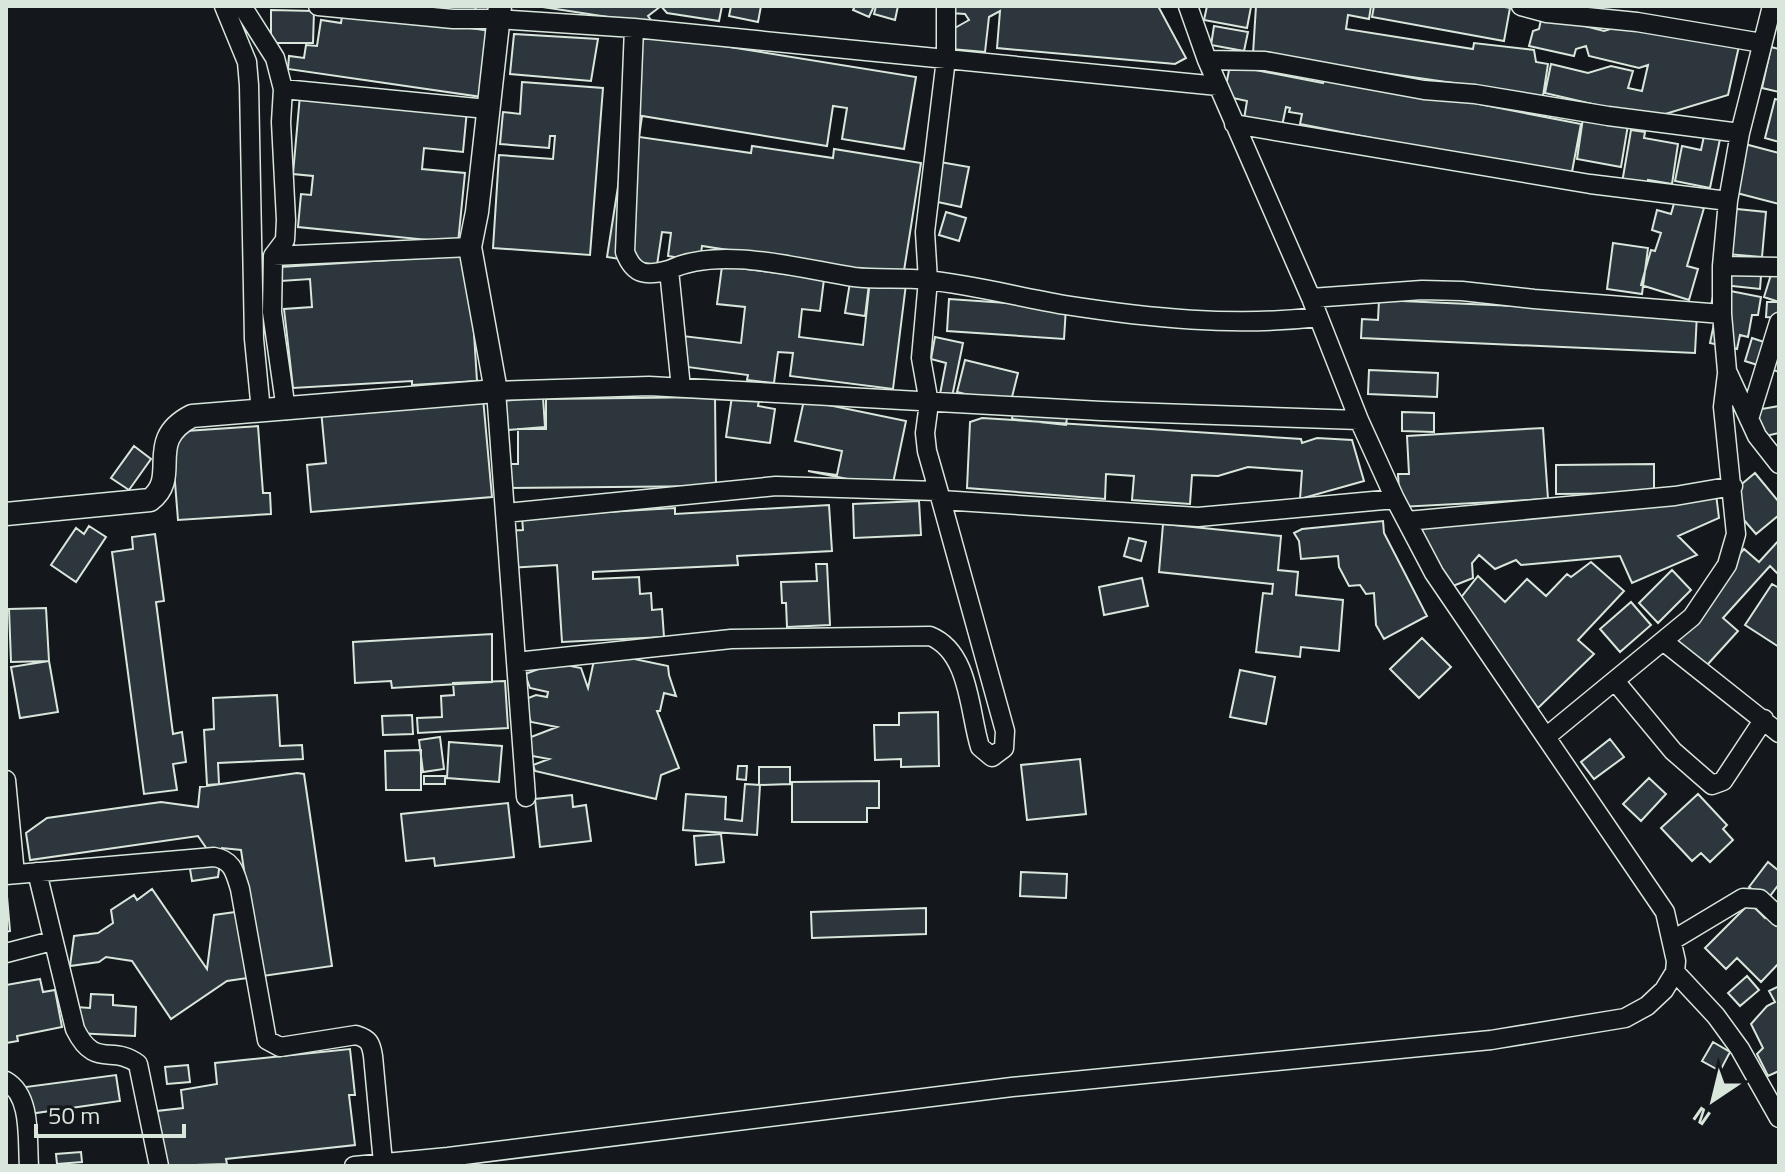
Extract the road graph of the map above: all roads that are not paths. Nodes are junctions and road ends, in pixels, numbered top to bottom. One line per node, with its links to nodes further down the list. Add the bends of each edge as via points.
1 (224, 6): 34 (street, via 247,62 253,324)
2 (242, 6): 14 (street, via 275,58)
3 (318, 6): 8 (street, via 453,19)
4 (946, 6): 11 (street)
5 (1188, 6): 12 (street)
6 (1521, 6): 10 (street)
7 (1772, 6): 10 (street)
8 (499, 12): 9 (street); 15 (street)
9 (634, 28): 11 (street); 23 (street, via 625,252 640,273)
10 (1768, 41): 17 (street)
11 (946, 59): 13 (street); 24 (street, via 925,232)
12 (1207, 60): 13 (street); 17 (street, via 1265,61 1424,90)
13 (1218, 86): 16 (street)
14 (283, 89): 15 (street); 20 (street, via 285,240)
15 (487, 109): 19 (street)
16 (1234, 124): 18 (street, via 1590,184); 25 (street)
17 (1740, 133): 18 (street)
18 (1728, 201): 21 (street)
19 (470, 247): 20 (street); 31 (street)
20 (273, 256): 33 (street, via 272,312)
21 (1722, 266): 22 (street); 26 (street)
22 (1779, 267)
23 (669, 270): 24 (street, via 692,262 767,261 858,277); 30 (street)
24 (928, 280): 27 (street, via 1146,316 1255,323); 32 (street, via 921,358)
25 (1311, 298): 26 (street, via 1462,291); 27 (street)
26 (1722, 314): 29 (street)
27 (1318, 317): 36 (street)
28 (1779, 322): 35 (street)
29 (1727, 371): 35 (street); 38 (street, via 1723,407)
30 (681, 388): 31 (street); 32 (street)
31 (496, 391): 33 (street); 41 (street)
32 (929, 403): 36 (street); 39 (street, via 925,433)
33 (286, 410): 34 (street)
34 (261, 411): 42 (street, via 192,416 180,422 166,442 162,489 150,500)
35 (1749, 419): 37 (street)
36 (1359, 420): 40 (street)
37 (1779, 464)
38 (1733, 486): 43 (street); 44 (street, via 1736,534 1727,565 1701,605)
39 (939, 495): 40 (street, via 1198,517); 41 (street, via 776,486); 45 (street, via 1005,731 1004,748 992,757 980,747 972,701 952,653 930,636 731,639)
40 (1395, 499): 43 (street)
41 (505, 513): 45 (street)
42 (6, 514)
43 (1407, 521): 49 (street, via 1434,573)
44 (1663, 641): 46 (street); 47 (street)
45 (516, 662): 51 (street)
46 (1615, 681): 47 (street, via 1673,751 1712,785 1723,781); 49 (street)
47 (1764, 719): 48 (street)
48 (1779, 733)
49 (1546, 737): 55 (street, via 1651,889)
50 (6, 780): 53 (street)
51 (526, 797)
52 (37, 872): 53 (street); 56 (street); 61 (street, via 214,857 227,861 240,889 267,1040 280,1047 356,1035 371,1043)
53 (10, 874)
54 (1779, 917): 55 (street, via 1760,899 1743,898)
55 (1673, 940): 58 (street)
56 (52, 941): 57 (street); 63 (street, via 82,1044 94,1053 132,1059 141,1070)
57 (6, 953)
58 (1675, 972): 60 (street, via 1732,1038); 61 (street, via 1647,1006 1625,1018 1491,1040 1012,1087)
59 (6, 1081): 62 (street, via 23,1099)
60 (1779, 1118)
61 (383, 1163): 64 (street)
62 (29, 1166)
63 (159, 1166)
64 (354, 1166)

